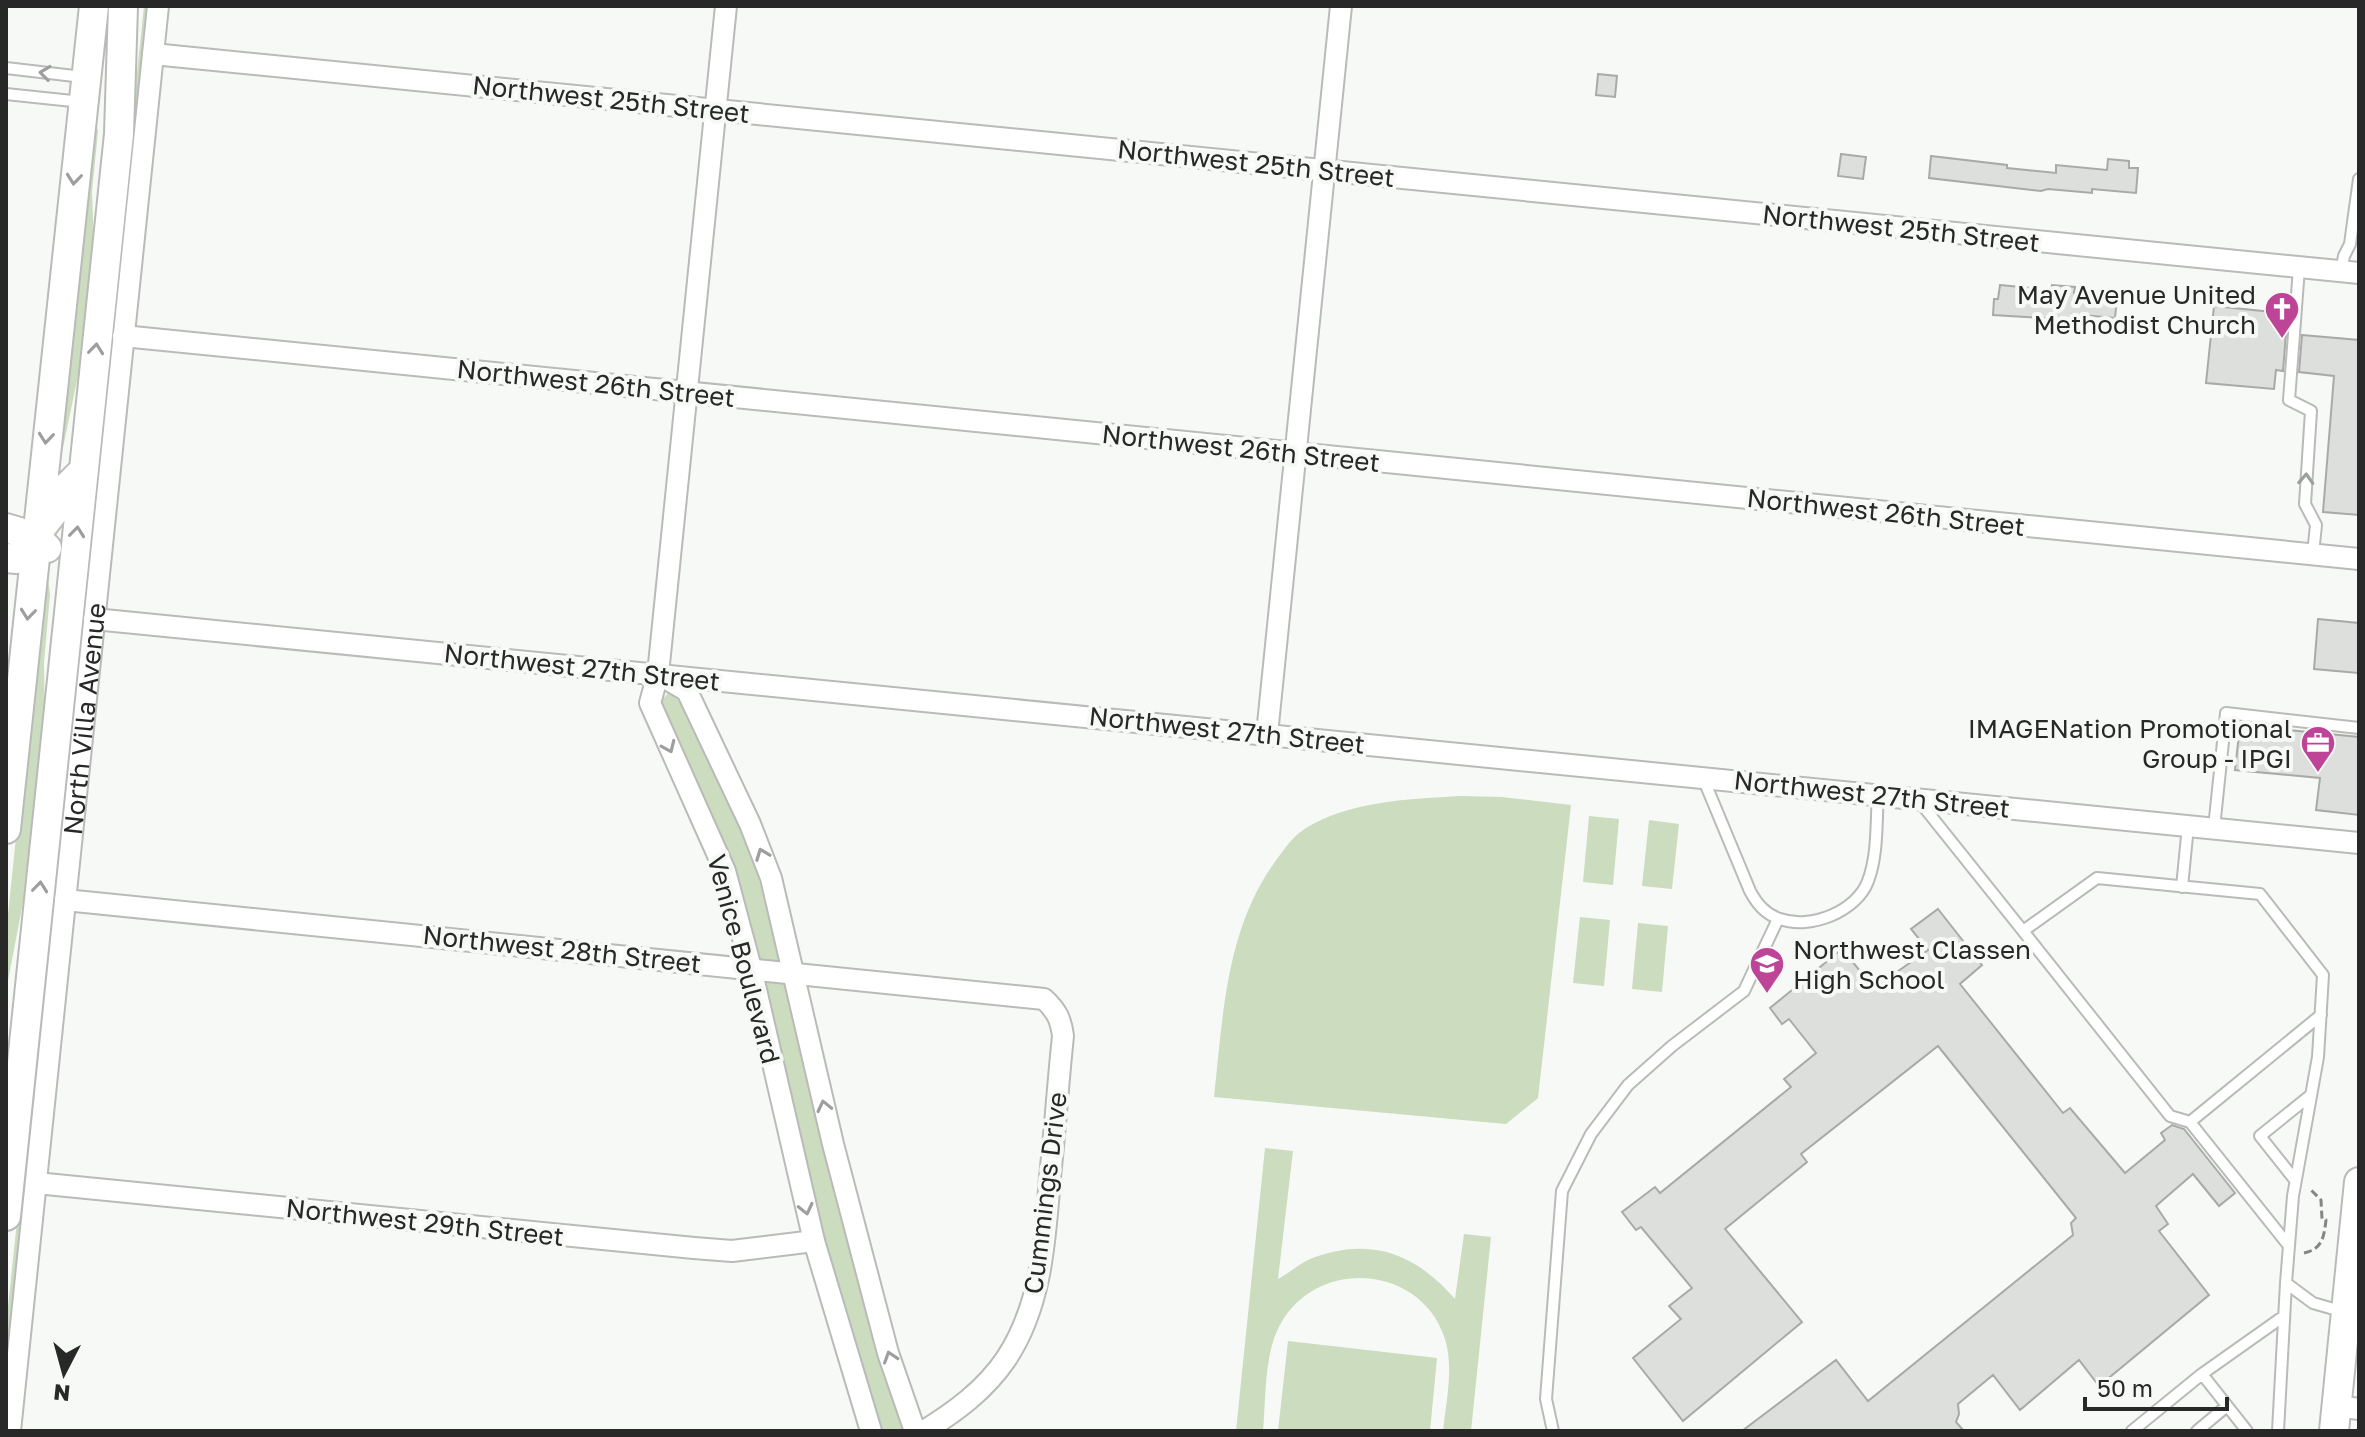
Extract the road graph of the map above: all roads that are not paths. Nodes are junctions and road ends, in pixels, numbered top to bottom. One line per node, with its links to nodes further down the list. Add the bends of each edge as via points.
1 (94, 6): 8 (main road)
2 (158, 6): 6 (street, North Villa Avenue)
3 (726, 6): 10 (street)
4 (1341, 6): 12 (street)
5 (122, 9): 8 (main road); 11 (main road, North Villa Avenue)
6 (153, 54): 10 (street, Northwest 25th Street); 16 (street, North Villa Avenue)
7 (6, 68): 8 (lane, one-way to 7)
8 (86, 89): 9 (lane); 11 (main road); 21 (main road, one-way to 21)
9 (6, 94)
10 (715, 110): 12 (street, Northwest 25th Street); 17 (street)
11 (119, 134): 19 (main road, North Villa Avenue, one-way to 11)
12 (1323, 170): 14 (street, Northwest 25th Street); 18 (street)
13 (2359, 179): 15 (lane, via 2344,256)
14 (2299, 268): 15 (street, Northwest 25th Street); 22 (lane, one-way to 14, via 2316,525 2305,504 2311,411 2289,400)
15 (2350, 272)
16 (123, 336): 17 (street, Northwest 26th Street); 26 (street, North Villa Avenue)
17 (686, 392): 18 (street, Northwest 26th Street); 27 (street)
18 (1294, 453): 22 (street, Northwest 26th Street); 29 (street)
19 (83, 471): 21 (main road, via 63,491); 25 (main road, North Villa Avenue, one-way to 19)
20 (6, 528): 21 (main road)
21 (36, 537): 23 (main road, via 17,559); 25 (main road); 35 (main road, one-way to 35)
22 (2313, 554): 24 (street, Northwest 26th Street)
23 (6, 558)
24 (2359, 559)
25 (71, 593): 45 (main road, North Villa Avenue, one-way to 25)
26 (94, 619): 27 (street, Northwest 27th Street); 38 (street, North Villa Avenue)
27 (658, 674): 29 (street, Northwest 27th Street); 41 (street, Venice Boulevard, one-way to 41, via 650,703 725,871); 42 (street, Venice Boulevard, one-way to 27, via 771,878 750,824 687,691)
28 (2359, 728): 34 (lane, via 2226,713)
29 (1267, 734): 30 (street, Northwest 27th Street)
30 (1703, 778): 31 (street, Northwest 27th Street); 39 (lane, via 1750,891 1759,906)
31 (1878, 795): 32 (street, Northwest 27th Street); 39 (lane, via 1873,861 1863,892 1848,908 1813,920)
32 (1917, 799): 33 (street, Northwest 27th Street); 40 (lane)
33 (2188, 826): 34 (street, Northwest 27th Street); 37 (lane)
34 (2214, 828): 36 (street, Northwest 27th Street)
35 (6, 829)
36 (2359, 843)
37 (2182, 887): 40 (lane, via 2097,878); 44 (lane, via 2260,894 2323,975)
38 (65, 900): 41 (street, Northwest 28th Street); 52 (street, North Villa Avenue)
39 (1778, 919): 67 (lane, via 1744,991 1628,1085 1591,1134 1562,1191 1546,1399)
40 (2023, 931): 48 (lane, via 2170,1116)
41 (751, 968): 42 (street, Northwest 28th Street); 55 (street, Venice Boulevard, one-way to 55)
42 (794, 973): 43 (street, Northwest 28th Street, via 1036,997); 65 (street, Venice Boulevard, one-way to 42, via 888,1353)
43 (1055, 1009): 66 (street, Cummings Drive, via 1063,1036 1036,1291 1020,1335 995,1374 963,1405)
44 (2321, 1015): 47 (lane); 48 (lane)
45 (27, 1022): 46 (main road); 49 (main road, North Villa Avenue)
46 (6, 1043)
47 (2311, 1095): 50 (lane); 50 (lane, via 2260,1136)
48 (2190, 1122): 56 (lane)
49 (10, 1137): 53 (main road, North Villa Avenue)
50 (2295, 1180): 56 (lane)
51 (2359, 1182): 54 (main road)
52 (36, 1183): 55 (street, Northwest 29th Street, via 732,1251); 63 (street, North Villa Avenue)
53 (6, 1216)
54 (2357, 1225): 58 (main road)
55 (814, 1241): 64 (street, Venice Boulevard)
56 (2289, 1246): 57 (lane)
57 (2286, 1283): 58 (lane, via 2313,1303); 59 (lane)
58 (2346, 1313): 62 (main road)
59 (2284, 1316): 60 (lane); 71 (lane)
60 (2202, 1374): 61 (lane); 68 (lane)
61 (2227, 1406): 69 (lane); 70 (lane)
62 (2343, 1415)
63 (10, 1431)
64 (871, 1431)
65 (915, 1431)
66 (924, 1431)
67 (1553, 1431)
68 (2132, 1431)
69 (2197, 1431)
70 (2247, 1431)
71 (2278, 1431)

